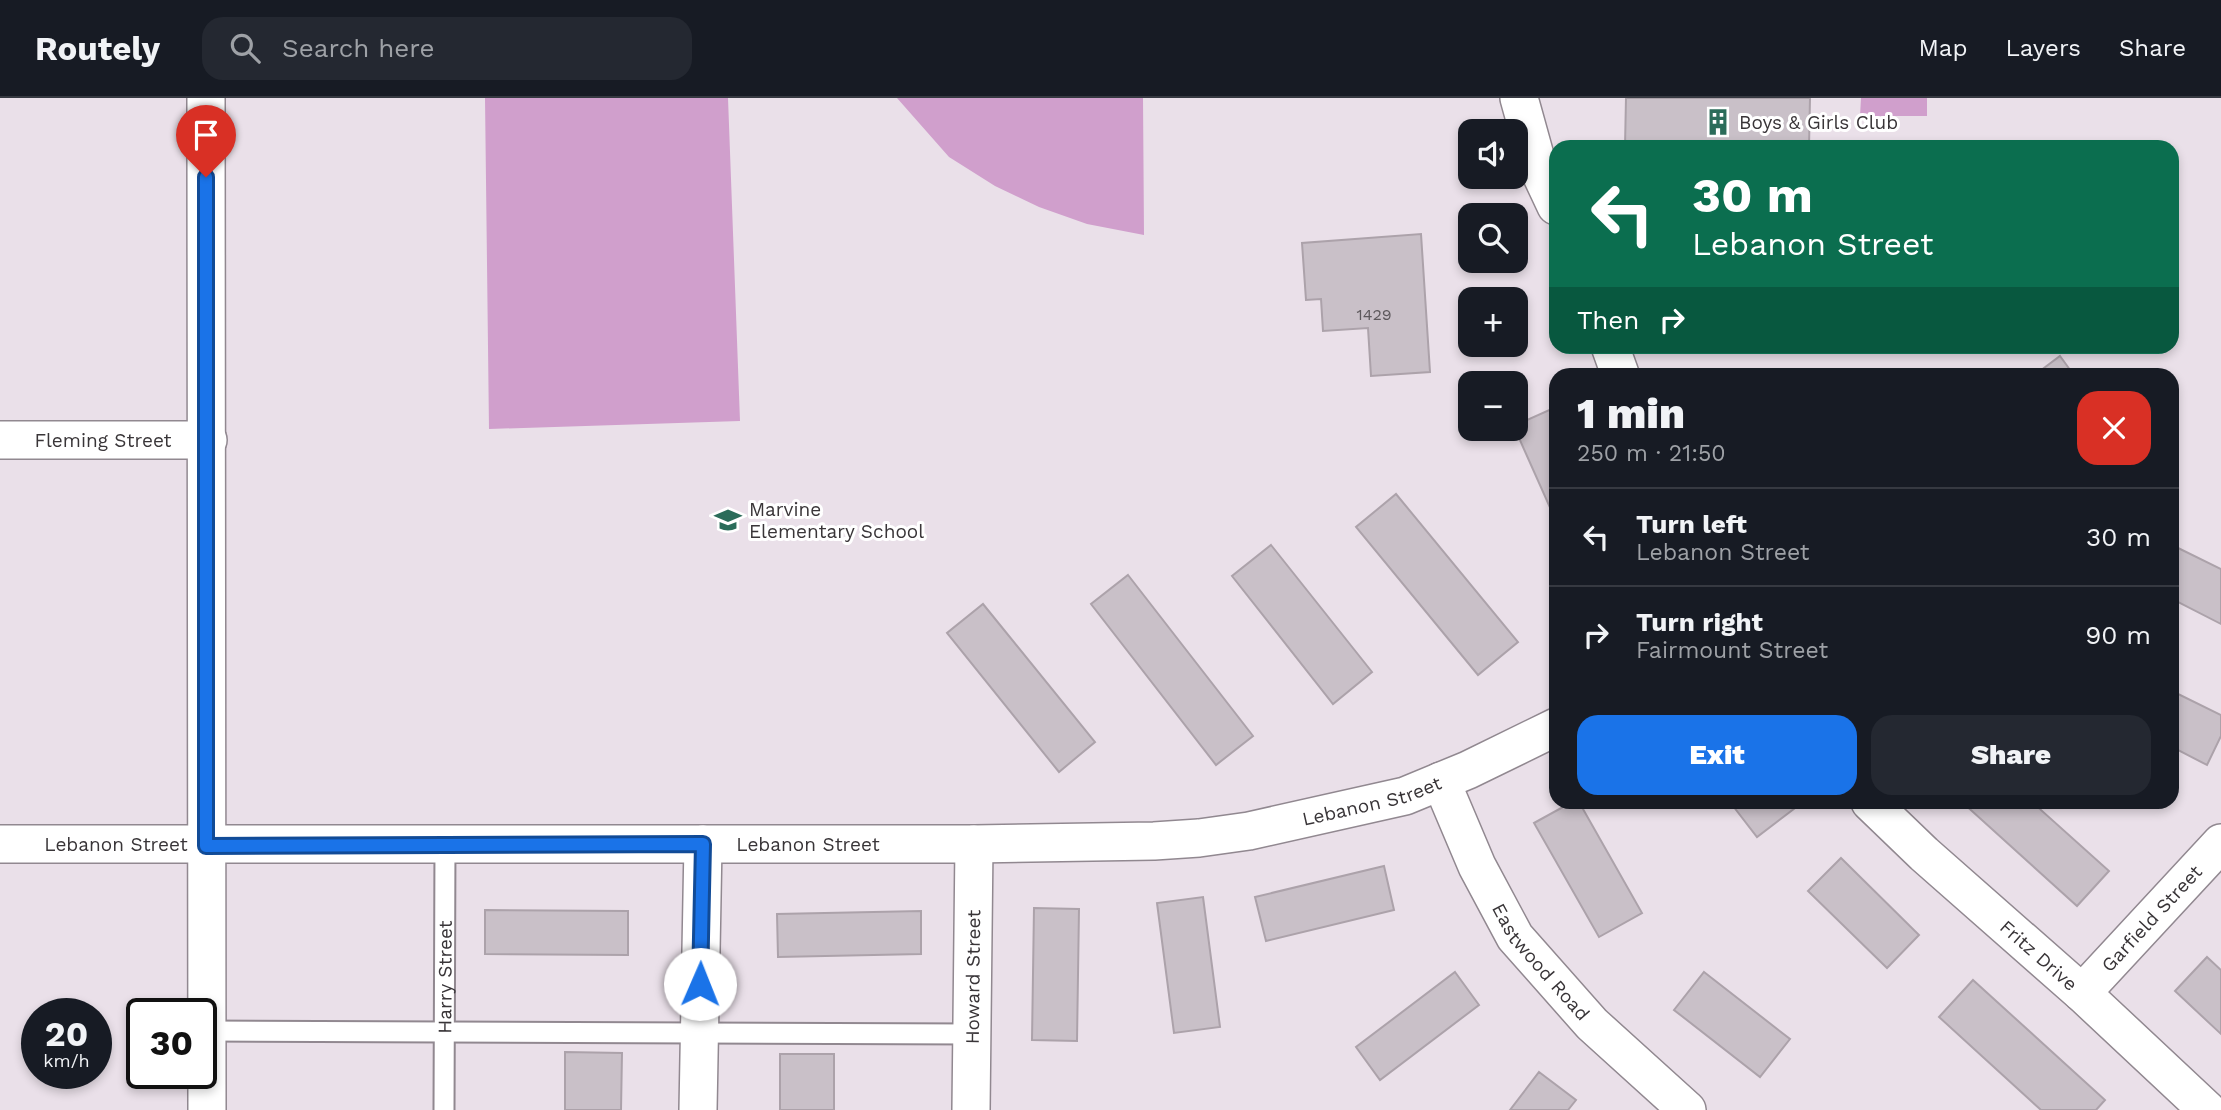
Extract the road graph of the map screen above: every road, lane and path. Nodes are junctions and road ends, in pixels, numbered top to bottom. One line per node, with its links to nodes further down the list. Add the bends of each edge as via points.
1 (206, 98): 5 (street)
2 (1519, 98): 3 (street)
3 (1549, 191)
4 (0, 440): 5 (street, Fleming Street)
5 (208, 440): 14 (street)
6 (1549, 730): 7 (street, Lebanon Street)
7 (1441, 781): 13 (street, Lebanon Street, via 1405,796 1199,838); 26 (street, Eastwood Road, via 1477,866 1515,937 1592,1024)
8 (1877, 809): 15 (street, Fritz Drive)
9 (2221, 843): 15 (street, Garfield Street)
10 (0, 844): 14 (street, Lebanon Street)
11 (444, 844): 12 (street, Lebanon Street); 14 (street, Lebanon Street); 18 (lane, Harry Street)
12 (703, 844): 13 (street, Lebanon Street); 19 (street)
13 (974, 844): 20 (street, Howard Street)
14 (206, 846): 16 (street)
15 (2082, 993): 27 (street, Fritz Drive)
16 (208, 998)
17 (217, 1031): 18 (lane)
18 (444, 1032): 19 (lane); 23 (lane, Harry Street)
19 (699, 1034): 20 (lane); 24 (street)
20 (973, 1034): 25 (street, Howard Street)
21 (207, 1089): 22 (street)
22 (207, 1110)
23 (444, 1110)
24 (698, 1110)
25 (971, 1110)
26 (1687, 1110)
27 (2207, 1110)

